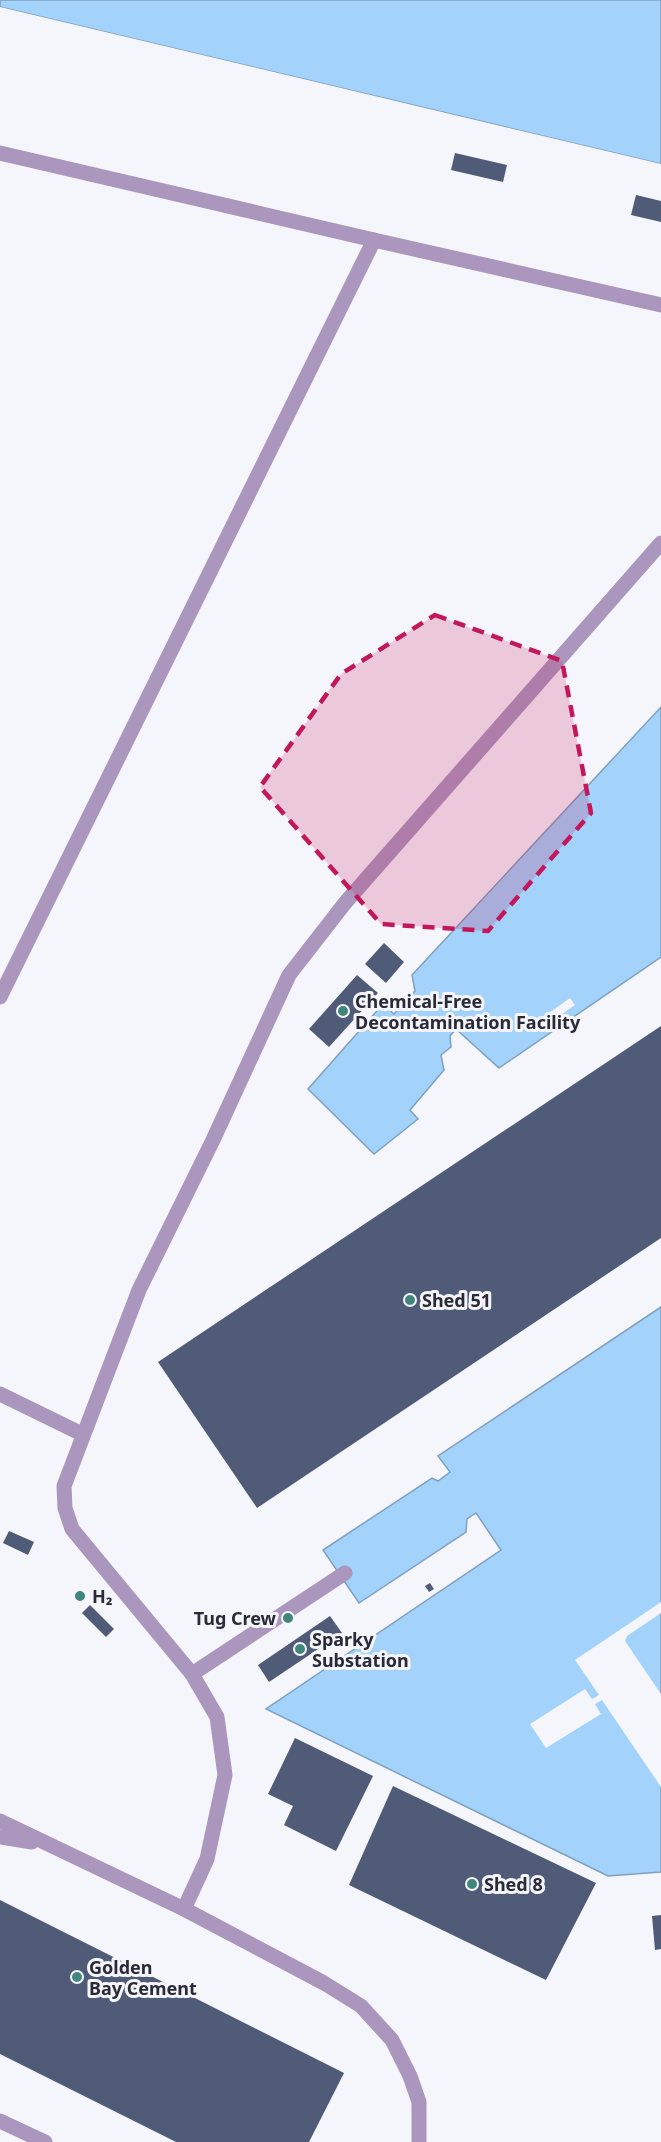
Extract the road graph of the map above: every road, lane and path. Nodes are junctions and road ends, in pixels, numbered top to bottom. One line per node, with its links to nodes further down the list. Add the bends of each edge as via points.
1 (0, 153): 2 (street)
2 (374, 240): 3 (street); 5 (street)
3 (661, 305)
4 (661, 543): 7 (street, via 345,903 289,975 139,1290)
5 (0, 997)
6 (0, 1394): 7 (street)
7 (82, 1434): 9 (street, via 64,1486 65,1508 72,1529)
8 (345, 1573): 9 (street)
9 (192, 1674): 13 (street, via 218,1717 225,1775 207,1860)
10 (0, 1821): 12 (street)
11 (0, 1837): 12 (street)
12 (47, 1844): 13 (street)
13 (184, 1909): 16 (street, via 361,2006 392,2040 411,2076 419,2102)
14 (0, 2121): 15 (street)
15 (45, 2142)
16 (419, 2142)

